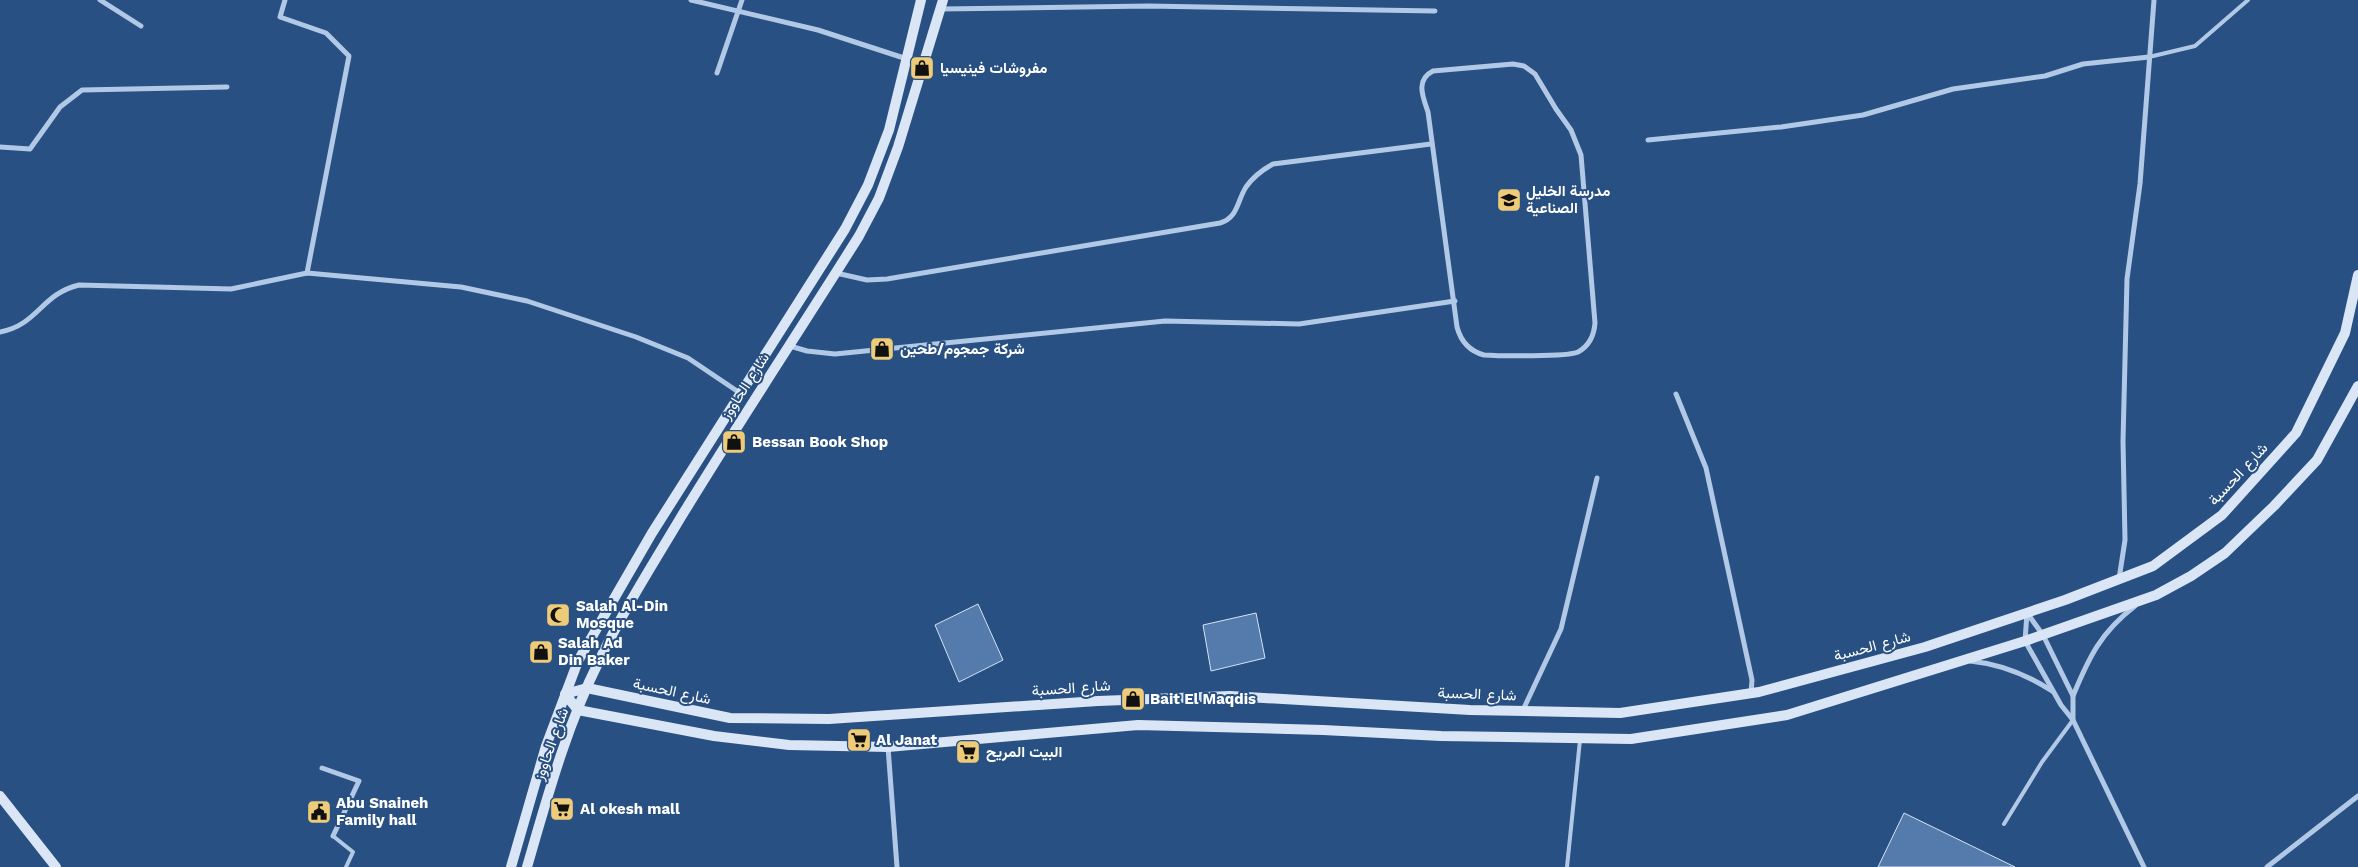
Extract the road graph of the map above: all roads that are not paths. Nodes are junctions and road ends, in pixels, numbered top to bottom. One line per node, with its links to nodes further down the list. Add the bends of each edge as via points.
1 (100, 0): 11 (street)
2 (285, 0): 19 (street, via 280,17 326,33 349,56)
3 (691, 0): 9 (street)
4 (742, 0): 9 (street)
5 (921, 0): 13 (main road, شارع الحاووز)
6 (2154, 0): 12 (street)
7 (2248, 0): 12 (lane, via 2195,46)
8 (942, 4): 10 (street); 20 (main road, شارع الحاووز, via 879,198)
9 (740, 10): 13 (street, via 818,30); 14 (street)
10 (1436, 11)
11 (141, 26)
12 (2149, 57): 16 (street, via 2083,64 2045,76 1952,89 1863,116); 29 (street, via 2140,184 2127,279 2123,441 2125,540)
13 (907, 59): 26 (main road, شارع الحاووز, via 889,130 868,185 846,229)
14 (717, 73)
15 (227, 87): 18 (street, via 82,90 60,107 30,149)
16 (1648, 140)
17 (1432, 144): 20 (street, via 1273,164 1254,177 1244,190 1233,216 1220,223 887,280 867,280); 22 (street); 22 (street, via 1428,112 1421,91 1426,76 1433,71 1516,64 1535,74 1571,130 1581,155 1595,323 1587,344 1573,354 1478,353 1461,338)
18 (0, 147)
19 (307, 273): 23 (street, via 231,288 79,285 50,298 20,327); 26 (street, via 461,287 527,301 688,358)
20 (836, 273): 24 (main road, شارع الحاووز)
21 (2358, 275): 29 (main road, شارع الحسبة, via 2344,333 2296,433 2222,515 2153,566)
22 (1455, 301): 24 (street, via 1299,324 1165,321 835,354)
23 (0, 332)
24 (789, 346): 35 (main road, شارع الحاووز, via 632,598)
25 (2358, 386): 30 (main road, via 2317,460 2274,506 2225,553 2191,576)
26 (740, 393): 38 (main road, شارع الحاووز, via 612,599 578,661)
27 (1676, 394): 36 (street, via 1706,468 1752,680)
28 (1597, 478): 41 (street, via 1561,629)
29 (2118, 579): 31 (main road, شارع الحسبة)
30 (2145, 599): 32 (main road); 39 (street, via 2116,620 2100,639)
31 (2027, 613): 32 (street); 33 (street); 36 (main road, شارع الحسبة, via 1925,647)
32 (2043, 635): 33 (main road); 39 (street)
33 (2026, 641): 34 (main road); 37 (street)
34 (1964, 660): 37 (street, via 1991,663 2012,670); 43 (main road, via 1788,714 1631,738)
35 (587, 688): 38 (main road, شارع الحسبة); 40 (main road, شارع الحاووز); 41 (main road, شارع الحسبة, via 730,718 828,719 1098,701 1230,696)
36 (1751, 693): 41 (main road, شارع الحسبة, via 1620,713)
37 (2054, 693): 42 (street)
38 (566, 694): 40 (main road); 52 (main road, شارع الحاووز, via 546,746)
39 (2073, 696): 42 (street)
40 (578, 710): 44 (main road, via 714,736 789,745); 53 (main road, شارع الحاووز)
41 (1523, 711)
42 (2073, 720): 48 (lane, via 2042,762); 56 (street)
43 (1580, 738): 44 (main road, via 1138,725); 55 (lane)
44 (888, 746): 54 (street)
45 (322, 768): 49 (street, via 359,780)
46 (0, 796): 50 (main road)
47 (2358, 796): 57 (street)
48 (2004, 824)
49 (333, 836): 51 (lane, via 353,852)
50 (56, 867)
51 (346, 867)
52 (511, 867)
53 (527, 867)
54 (897, 867)
55 (1567, 867)
56 (2144, 867)
57 (2268, 867)

